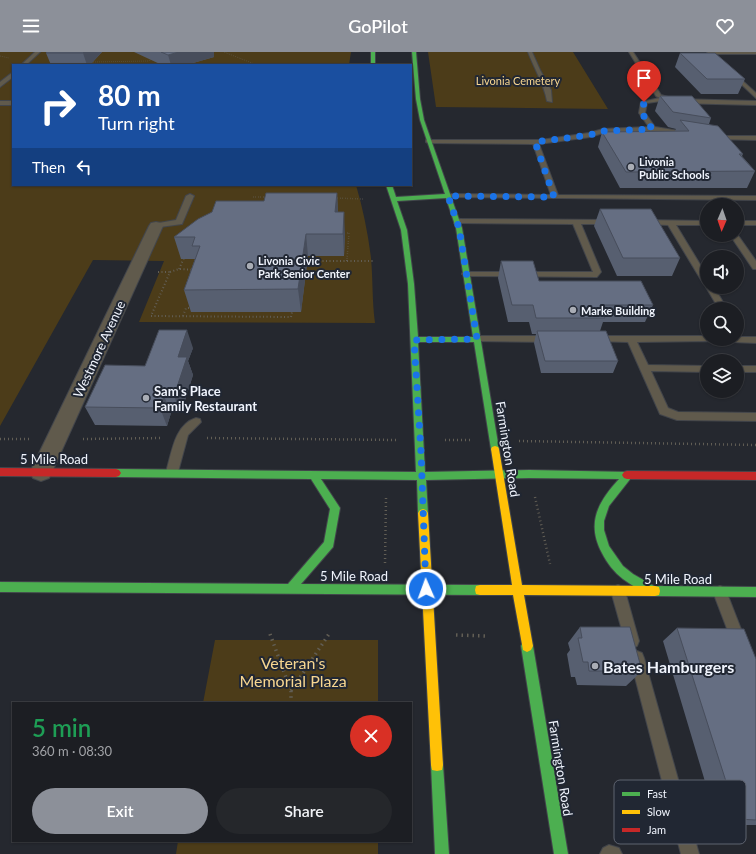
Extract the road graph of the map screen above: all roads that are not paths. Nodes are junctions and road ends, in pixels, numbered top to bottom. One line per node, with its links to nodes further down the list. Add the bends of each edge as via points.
1 (38, 52): 10 (lane)
2 (373, 52): 11 (main road)
3 (414, 52): 21 (main road, Farmington Road)
4 (530, 52): 20 (lane, via 548,90)
5 (631, 52): 19 (lane, via 659,96)
6 (709, 52): 7 (lane); 16 (lane)
7 (756, 53)
8 (735, 57): 9 (lane)
9 (756, 57)
10 (25, 64)
11 (373, 64)
12 (12, 75): 14 (lane)
13 (12, 80): 14 (lane)
14 (6, 81): 15 (lane)
15 (0, 85)
16 (744, 86): 17 (lane); 18 (lane)
17 (756, 86)
18 (756, 96)
19 (668, 99): 24 (lane); 25 (lane, via 644,102 642,113)
20 (550, 101)
21 (414, 102): 29 (main road, Farmington Road)
22 (0, 103): 23 (lane)
23 (12, 103)
24 (756, 103)
25 (652, 129): 26 (lane); 30 (lane, via 603,131)
26 (691, 134)
27 (706, 137): 28 (lane)
28 (756, 138)
29 (428, 141): 30 (lane); 33 (main road, Farmington Road)
30 (535, 142): 34 (lane)
31 (389, 186): 36 (main road)
32 (190, 196): 45 (lane, via 179,222)
33 (448, 196): 34 (lane); 36 (main road); 37 (main road, Farmington Road)
34 (554, 197): 35 (lane)
35 (756, 198)
36 (394, 199): 56 (main road, via 408,250)
37 (456, 221): 38 (lane); 49 (main road, Farmington Road)
38 (576, 222): 39 (lane); 49 (lane, via 597,272 594,275)
39 (616, 222)
40 (639, 222): 41 (lane)
41 (671, 223): 42 (lane); 48 (lane)
42 (700, 223)
43 (744, 223): 44 (lane)
44 (756, 223)
45 (156, 226): 66 (street, Westmore Avenue)
46 (739, 242): 47 (lane)
47 (756, 267)
48 (700, 271)
49 (466, 274): 52 (main road, Farmington Road)
50 (744, 337): 57 (lane)
51 (631, 338): 54 (lane); 55 (lane); 58 (lane)
52 (477, 339): 53 (lane); 56 (main road); 69 (main road, Farmington Road)
53 (563, 339)
54 (586, 339)
55 (700, 339)
56 (414, 340): 71 (main road)
57 (756, 340)
58 (644, 368): 59 (lane); 62 (lane, via 664,411 677,416)
59 (700, 369)
60 (744, 369): 61 (lane)
61 (756, 369)
62 (756, 417)
63 (196, 422): 67 (lane, via 183,433)
64 (0, 472): 65 (main road, 5 Mile Road)
65 (21, 472): 66 (main road, 5 Mile Road); 73 (main road)
66 (41, 472): 67 (main road, 5 Mile Road)
67 (172, 472): 68 (main road, 5 Mile Road)
68 (314, 474): 71 (main road, 5 Mile Road); 75 (main road, via 335,508 329,544)
69 (499, 474): 70 (main road, 5 Mile Road); 71 (main road, 5 Mile Road); 77 (main road, Farmington Road)
70 (628, 475): 72 (main road, 5 Mile Road); 79 (main road, via 600,515 600,535 608,556 624,574)
71 (422, 476): 76 (main road)
72 (756, 476)
73 (0, 478)
74 (0, 587): 75 (main road, 5 Mile Road)
75 (290, 589): 76 (main road, 5 Mile Road)
76 (426, 589): 77 (main road, 5 Mile Road); 85 (main road)
77 (518, 590): 78 (main road, 5 Mile Road); 86 (main road, Farmington Road)
78 (618, 591): 79 (main road, 5 Mile Road); 83 (lane)
79 (653, 591): 80 (main road, 5 Mile Road)
80 (720, 592): 81 (main road, 5 Mile Road); 82 (lane)
81 (756, 592)
82 (743, 651)
83 (670, 780)
84 (687, 844): 89 (lane)
85 (442, 854)
86 (561, 854)
87 (609, 854): 88 (lane)
88 (613, 854)
89 (690, 854)

